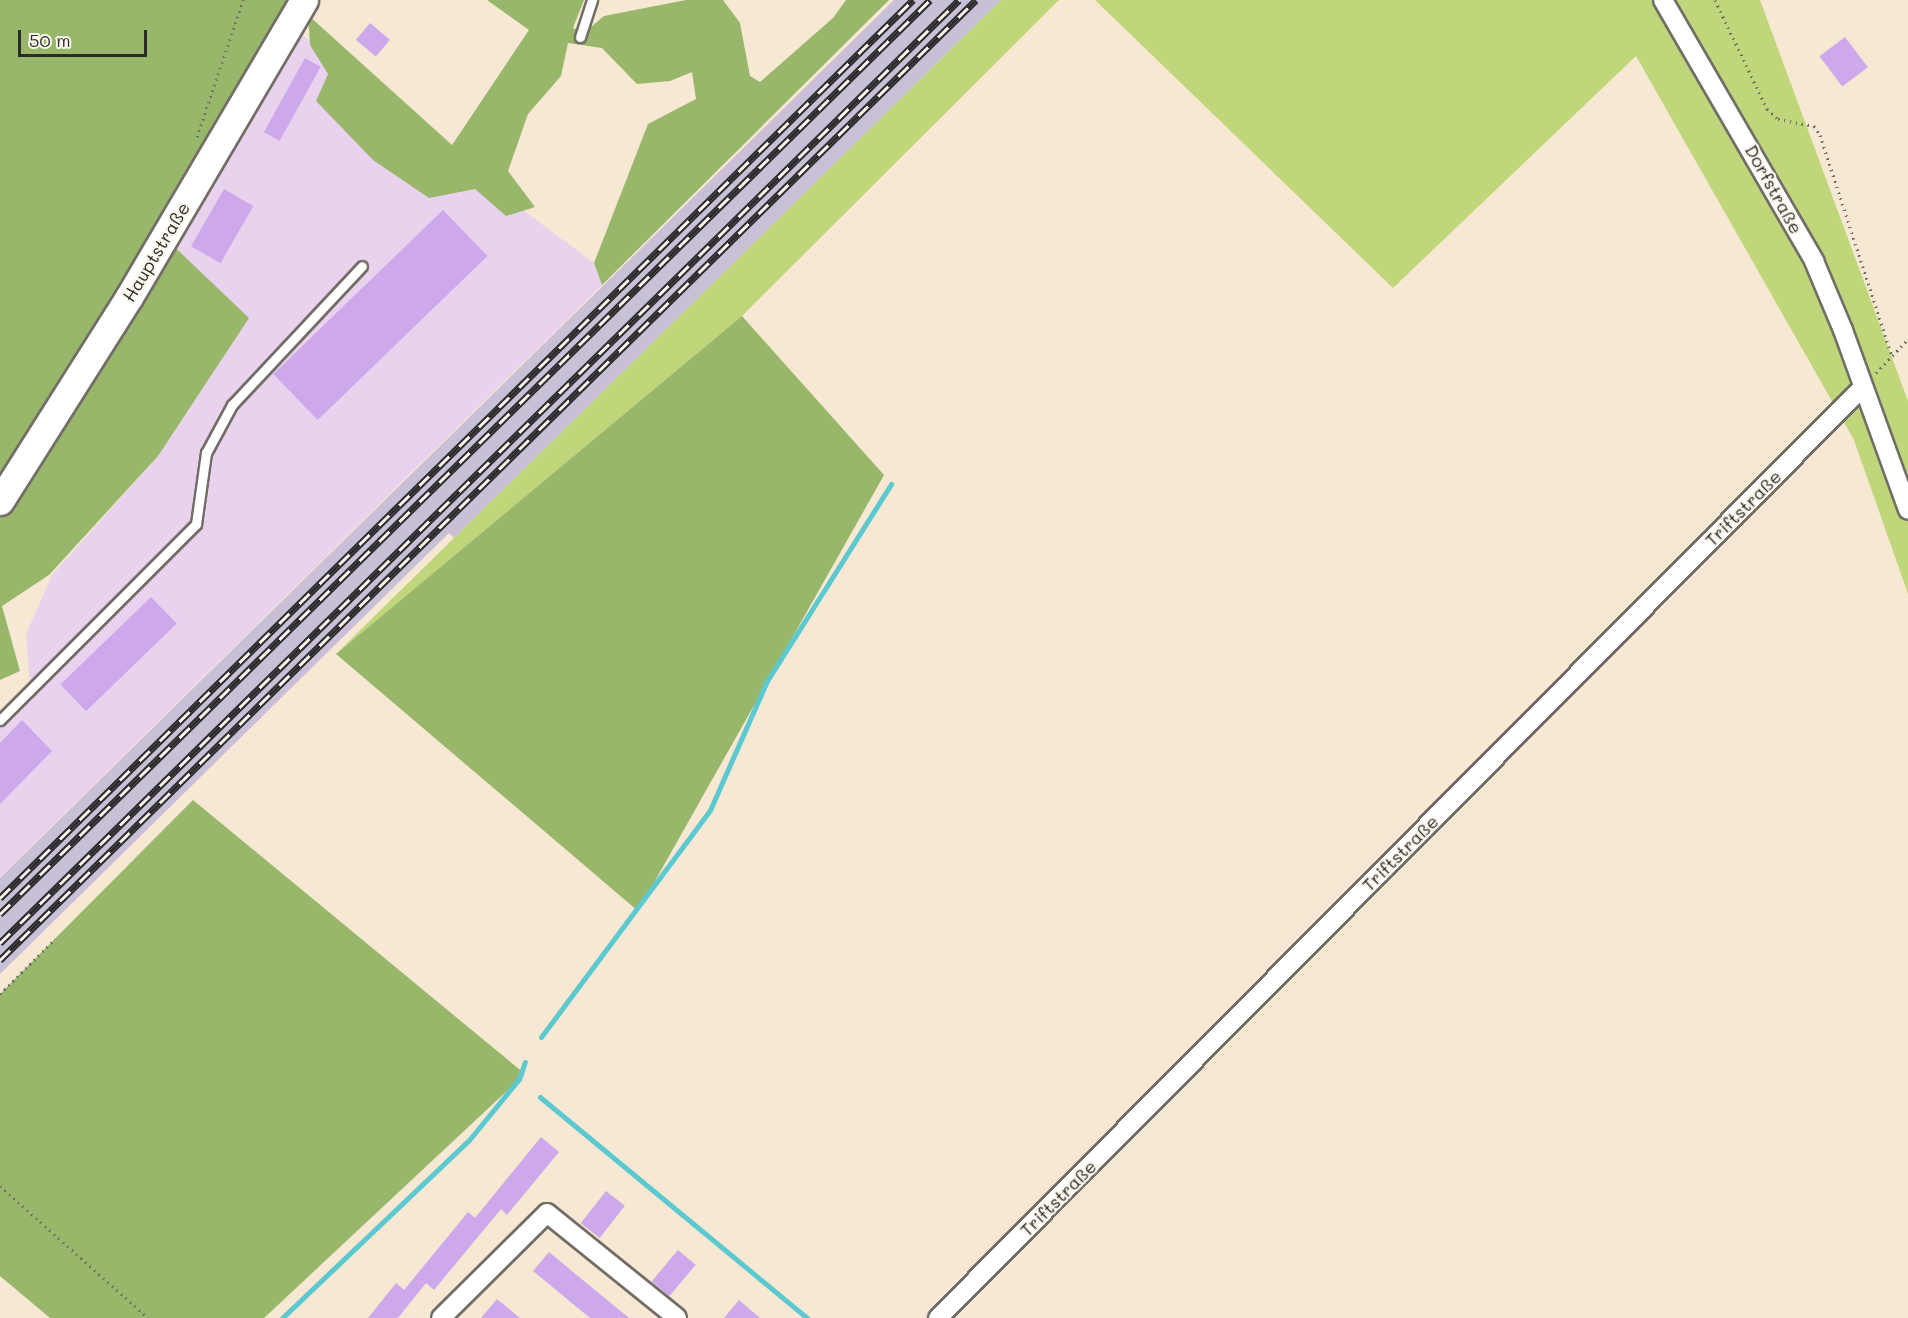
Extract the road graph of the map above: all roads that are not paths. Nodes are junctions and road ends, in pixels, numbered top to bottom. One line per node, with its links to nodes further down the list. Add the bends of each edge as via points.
1 (304, 0): 7 (street, Hauptstraße, via 129,297)
2 (592, 0): 4 (lane)
3 (1663, 0): 6 (street, Dorfstraße, via 1814,261)
4 (580, 37)
5 (362, 266): 9 (lane, via 232,405 206,453 196,524)
6 (1862, 388): 8 (street, Dorfstraße); 12 (street, Triftstraße)
7 (0, 501)
8 (1908, 510)
9 (0, 720)
10 (441, 1318): 11 (street, via 547,1213)
11 (677, 1318)
12 (938, 1318)

